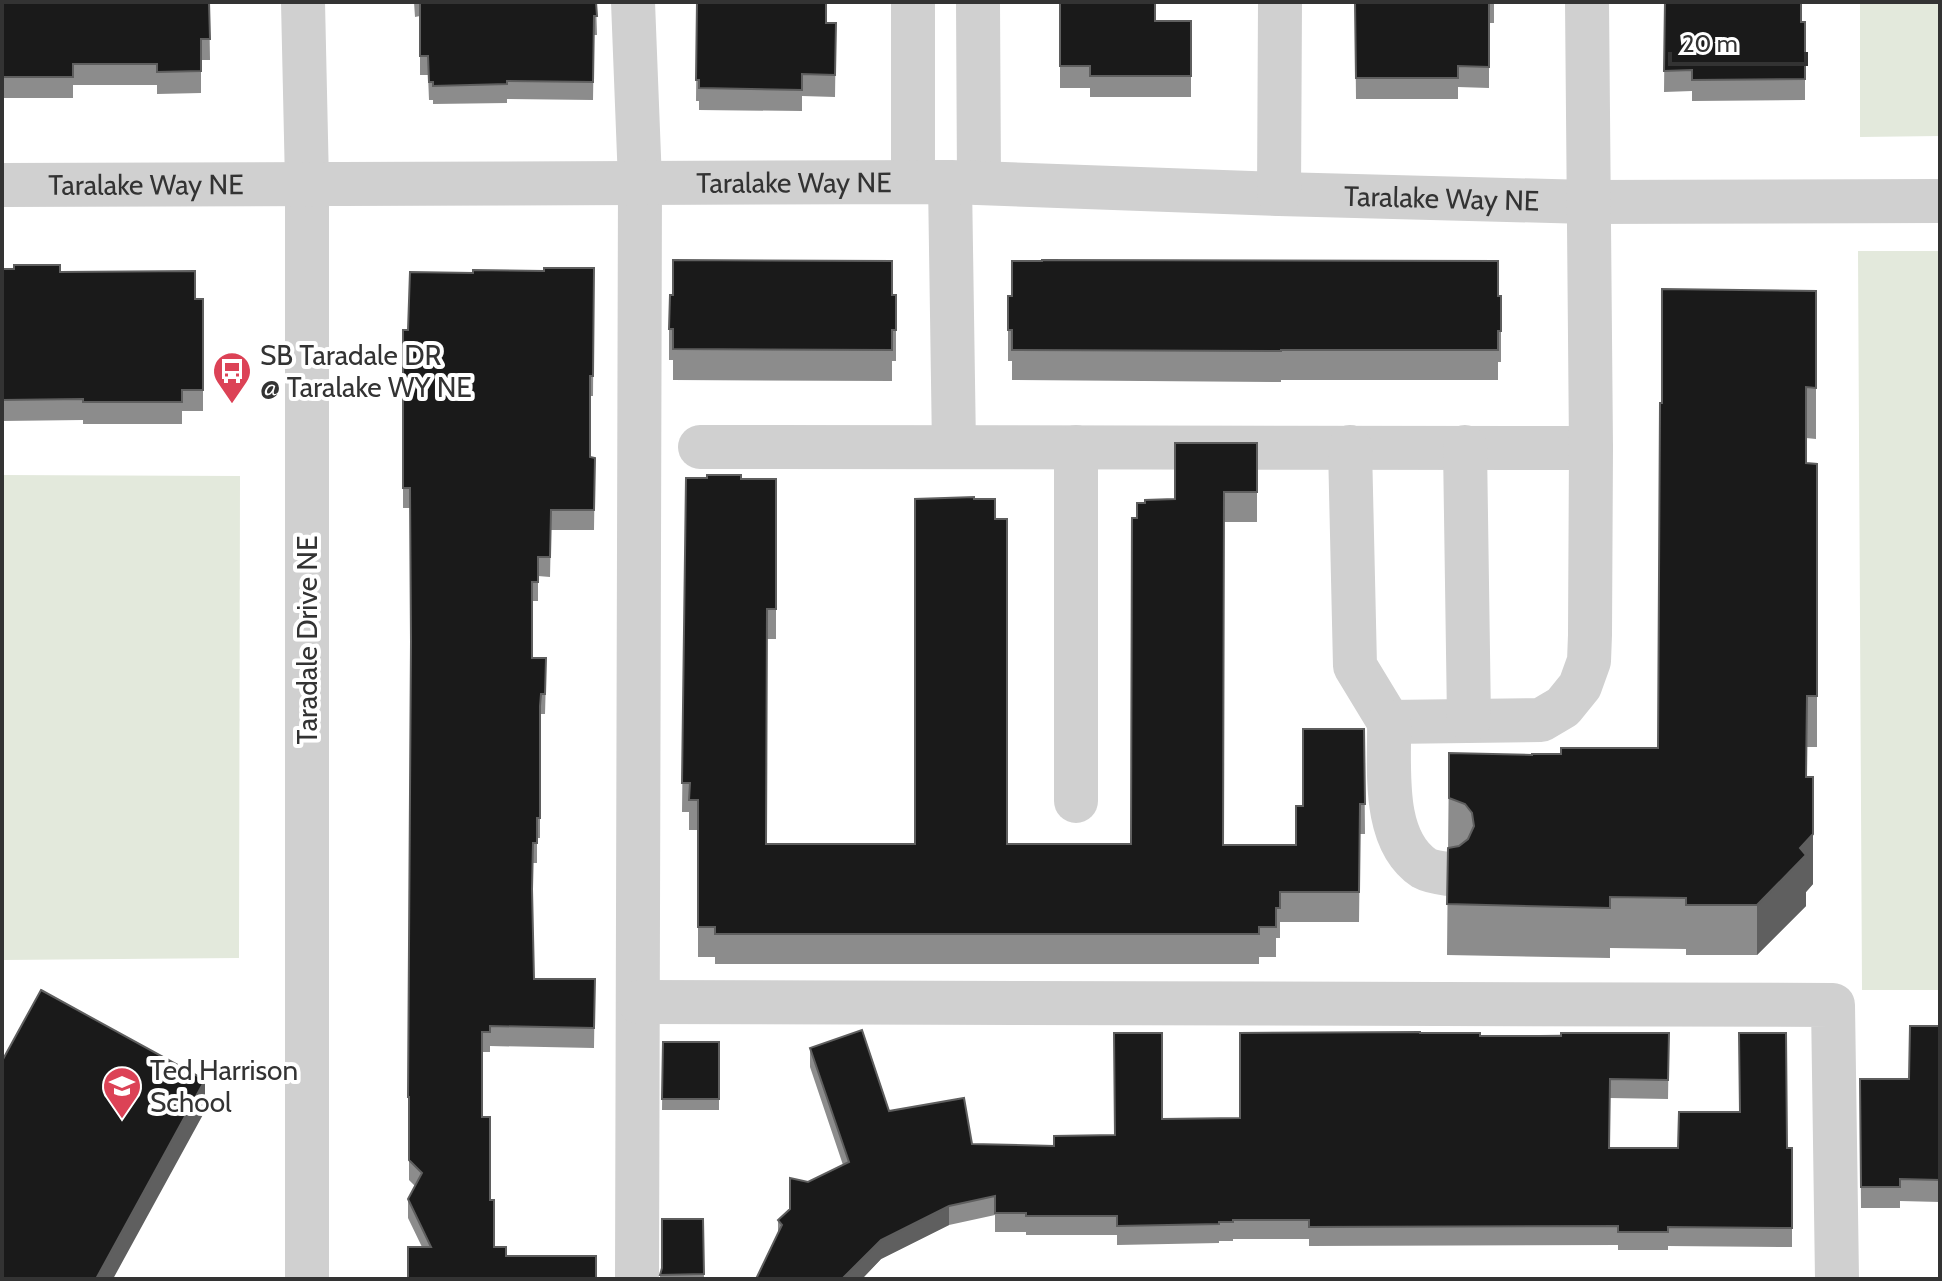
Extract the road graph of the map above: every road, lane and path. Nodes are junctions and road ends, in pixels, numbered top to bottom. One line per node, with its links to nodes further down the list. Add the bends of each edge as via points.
1 (303, 2): 9 (street, Taradale Drive NE)
2 (633, 2): 7 (street)
3 (913, 2): 8 (street)
4 (978, 2): 8 (street)
5 (1280, 2): 11 (street)
6 (1587, 2): 13 (street)
7 (640, 182): 8 (street, Taralake Way NE); 9 (street, Taralake Way NE); 24 (street)
8 (947, 182): 11 (street, Taralake Way NE); 15 (street)
9 (307, 183): 10 (street, Taralake Way NE); 25 (street, Taradale Drive NE)
10 (2, 185)
11 (1279, 194): 13 (street, Taralake Way NE)
12 (1940, 201): 13 (street, Taralake Way NE)
13 (1588, 202): 19 (street)
14 (700, 447): 15 (street)
15 (954, 447): 16 (street)
16 (1076, 447): 17 (street); 22 (street)
17 (1350, 447): 18 (street); 21 (street, via 1355,666)
18 (1465, 447): 19 (street); 20 (street)
19 (1591, 448): 20 (street, via 1589,661 1580,686 1563,707 1541,720)
20 (1469, 720): 21 (street)
21 (1389, 722): 23 (street, via 1391,812 1403,847 1426,869)
22 (1076, 801)
23 (1449, 874)
24 (639, 1002): 26 (street); 27 (street, via 1833,1005)
25 (307, 1279)
26 (637, 1279)
27 (1837, 1279)

